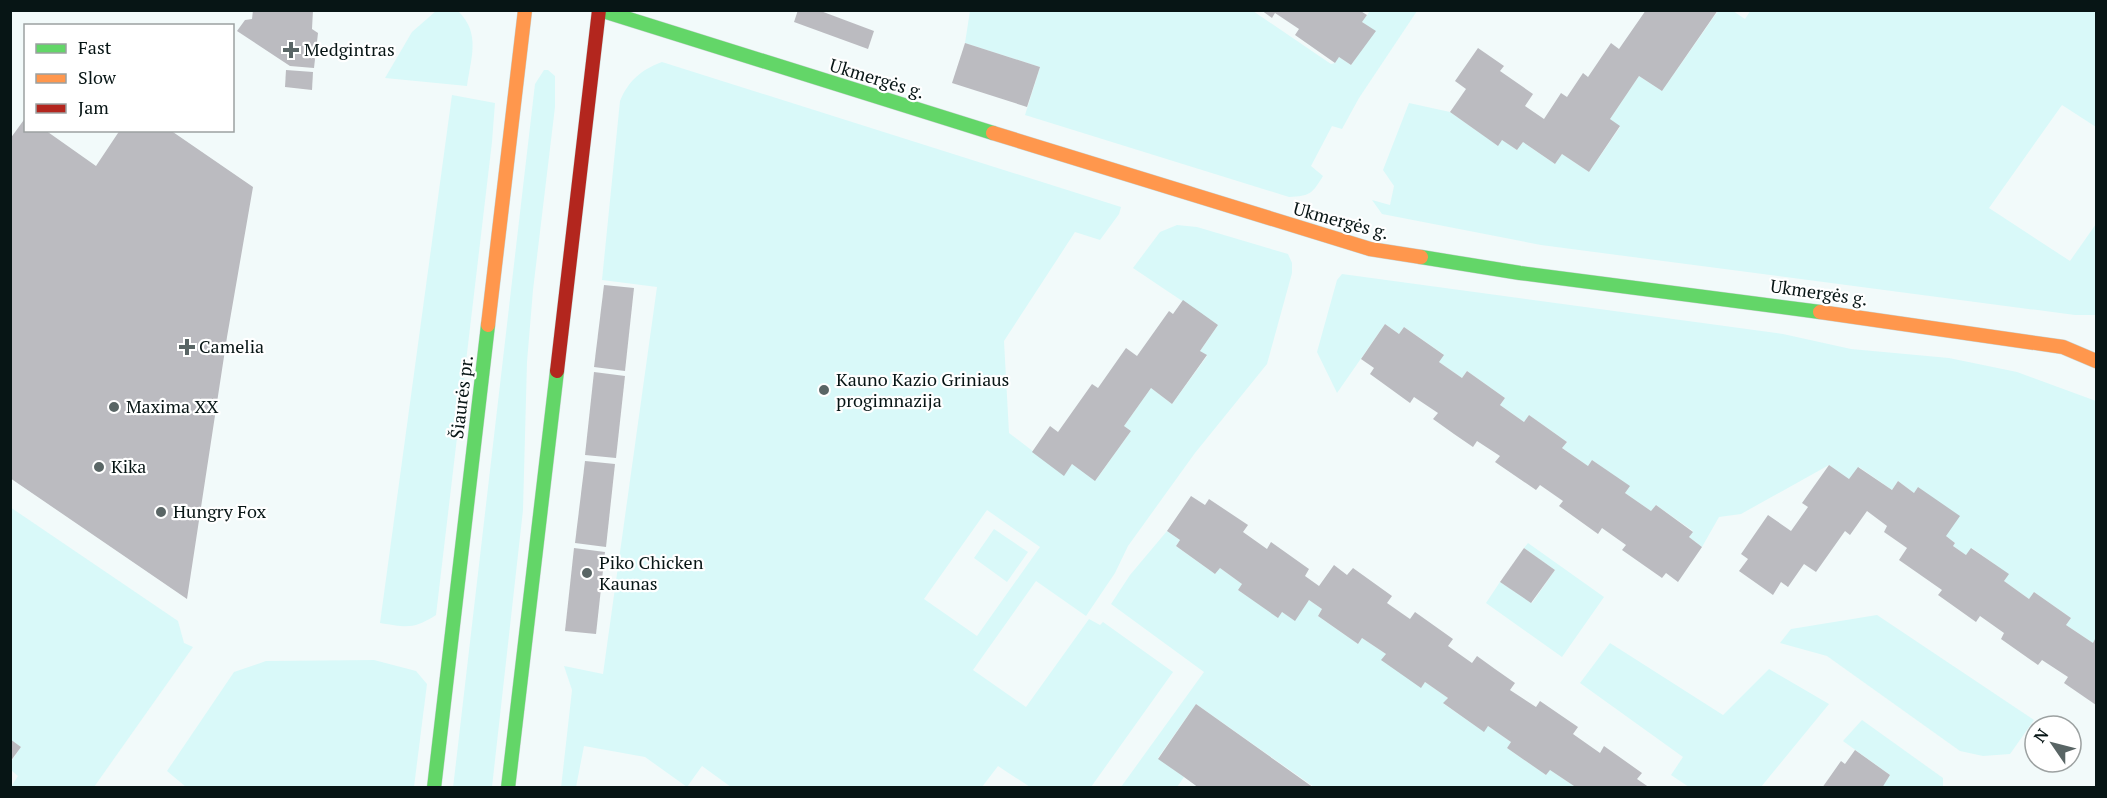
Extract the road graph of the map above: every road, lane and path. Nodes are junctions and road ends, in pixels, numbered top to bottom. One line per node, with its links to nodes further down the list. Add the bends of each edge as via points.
1 (525, 10): 4 (main road, Šiaurės pr.)
2 (600, 10): 3 (main road, Ukmergės g., via 1370,249 2063,347); 5 (main road)
3 (2097, 362)
4 (434, 788)
5 (508, 788)

